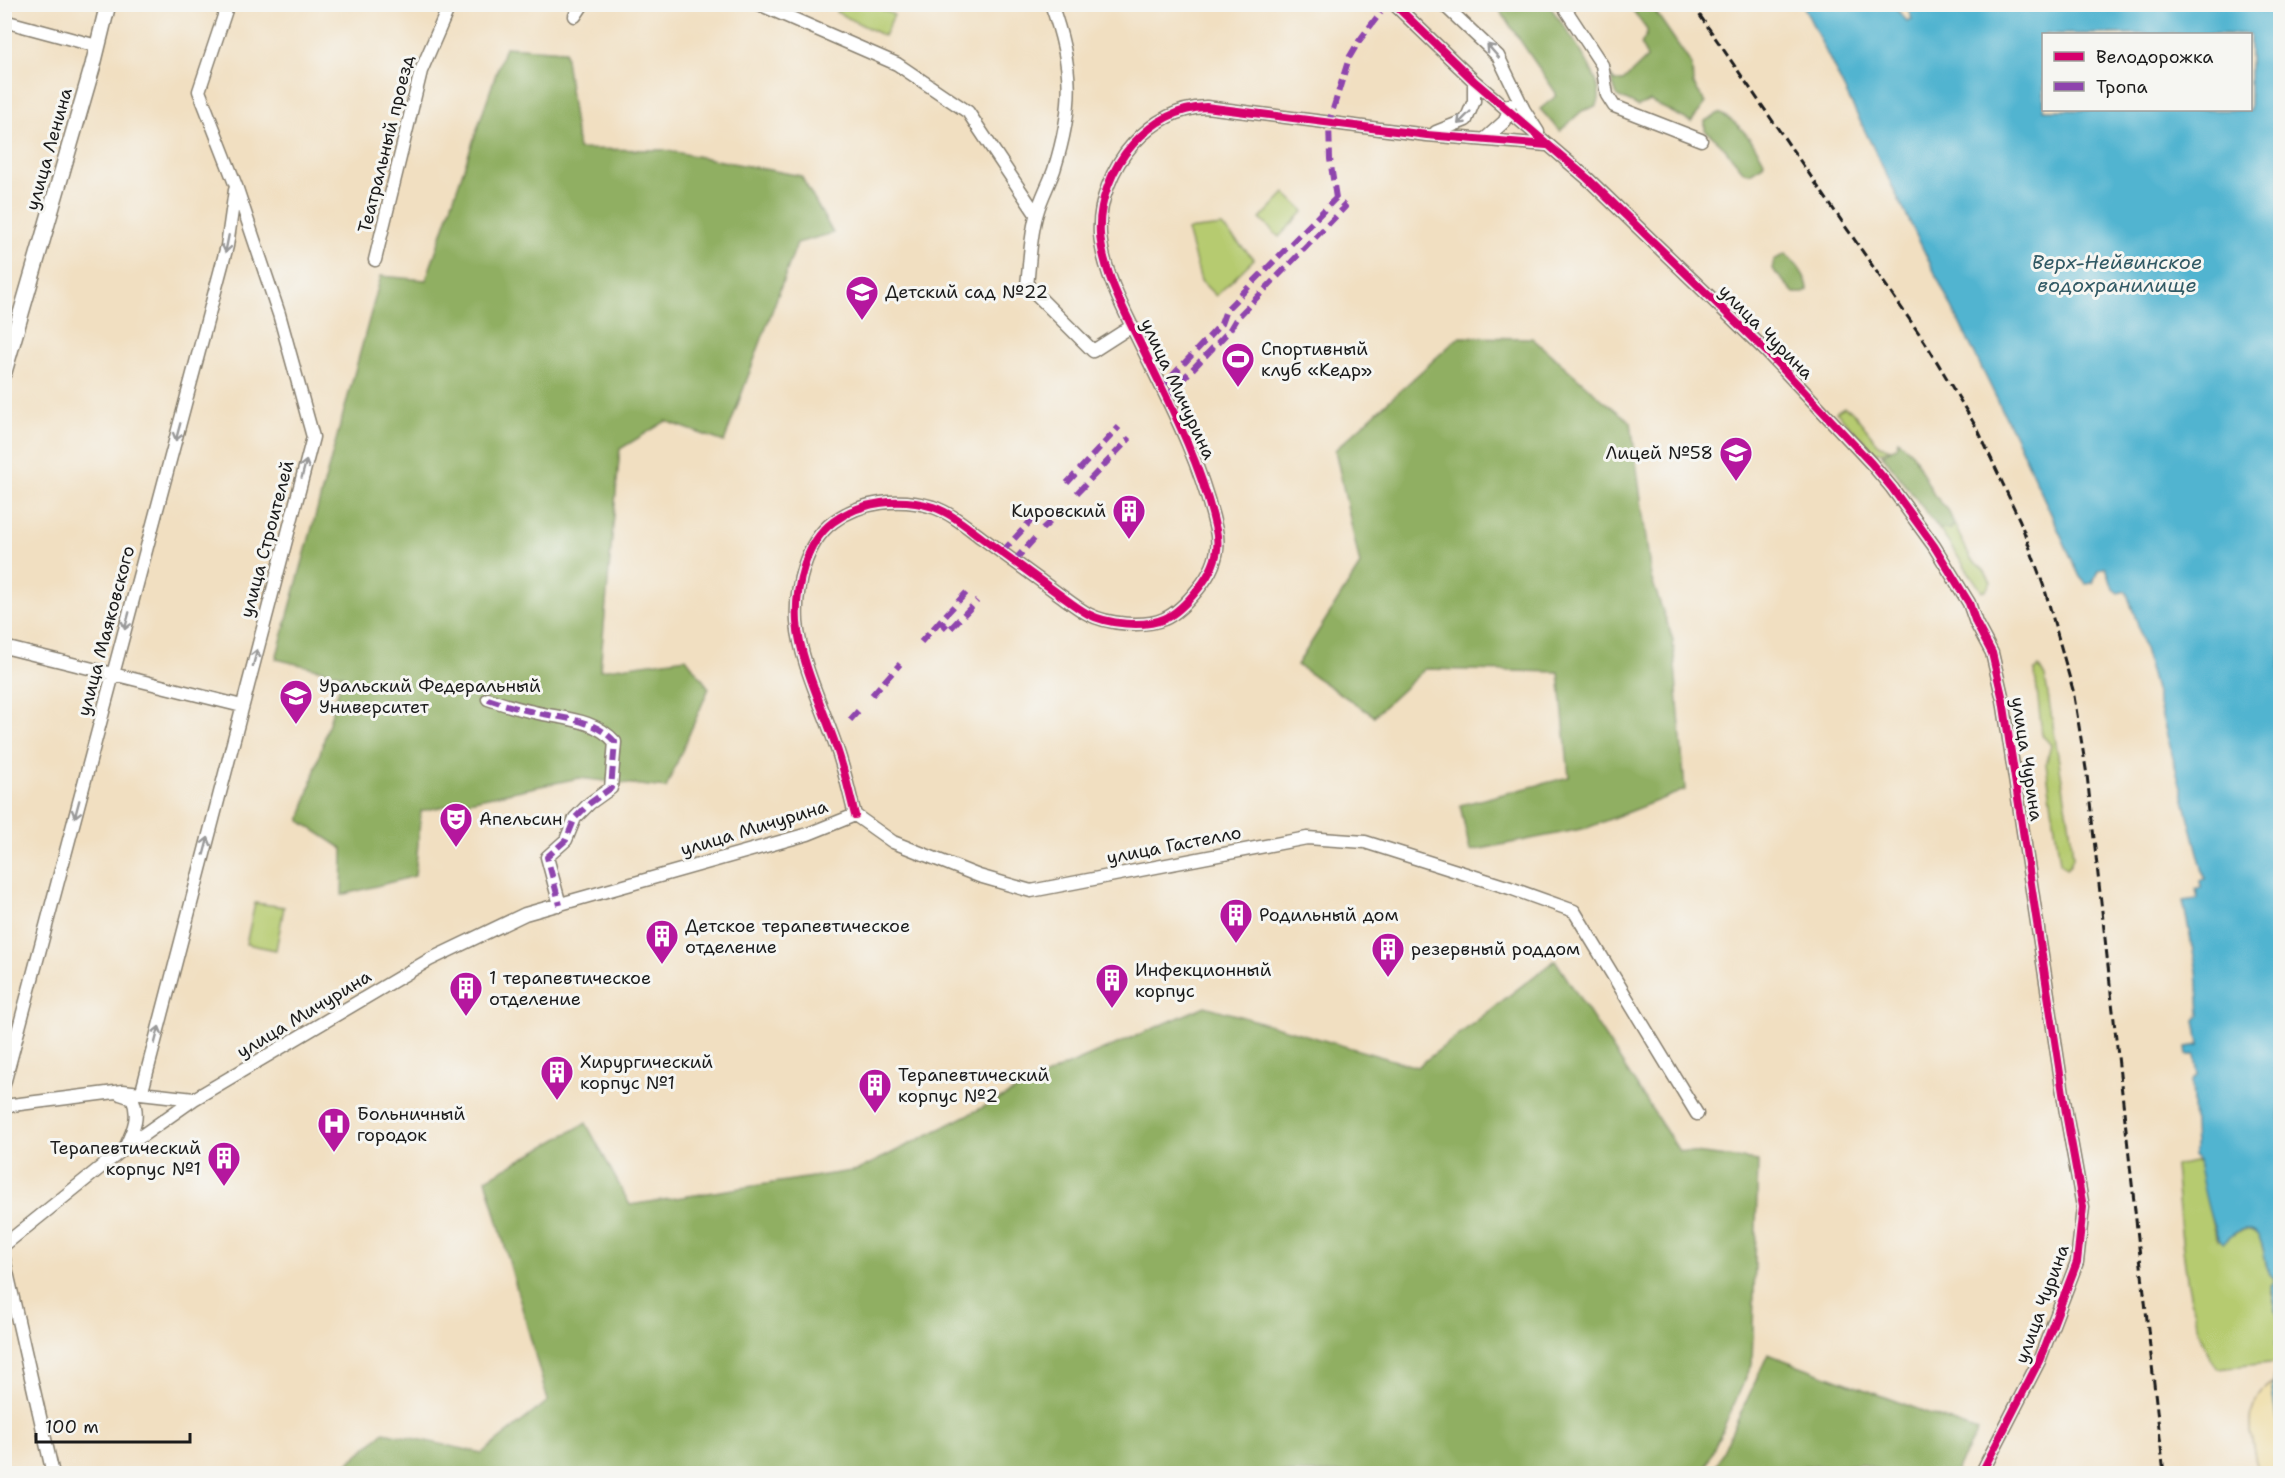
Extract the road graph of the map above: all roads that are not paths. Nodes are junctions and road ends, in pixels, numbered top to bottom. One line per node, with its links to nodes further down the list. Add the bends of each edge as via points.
1 (108, 4): 12 (main road, улица Ленина)
2 (228, 4): 20 (street, улица Строителей, via 200,91)
3 (450, 4): 22 (street, Театральный проезд, via 421,71)
4 (583, 4): 10 (street)
5 (759, 4): 21 (street, via 897,64 968,112)
6 (1051, 4): 21 (street, via 1070,79 1059,149)
7 (1394, 4): 13 (street, улица Чурина)
8 (1443, 4): 14 (street, one-way to 8, via 1498,56)
9 (1562, 4): 18 (street, via 1602,65 1607,95 1614,106)
10 (575, 16)
11 (4, 21): 12 (street)
12 (97, 46): 24 (main road, улица Ленина)
13 (1474, 81): 15 (street, улица Чурина); 16 (street, one-way to 16, via 1474,101 1466,120)
14 (1511, 82): 15 (street); 19 (street)
15 (1509, 112): 17 (street, via 1499,129); 19 (street, улица Чурина)
16 (1427, 135): 17 (street, улица Мичурина); 23 (street, улица Мичурина, via 1206,107 1168,116 1138,138 1119,161 1101,214 1106,262)
17 (1485, 139): 19 (street, улица Мичурина)
18 (1701, 140)
19 (1547, 146): 42 (street, улица Чурина, via 1587,178 1766,351 1892,488 1964,595 1992,653 2003,700 2083,1223 2077,1262 2039,1361)
20 (236, 186): 27 (street, улица Маяковского, one-way to 27, via 227,246); 29 (street, улица Строителей, one-way to 20, via 313,437 279,315)
21 (1036, 214): 23 (street, via 1027,285 1093,351)
22 (375, 260)
23 (1132, 326): 30 (street, улица Мичурина, via 1193,455 1210,502 1219,542 1210,575 1193,596 1165,619 1119,622 1086,614 935,508 908,502 848,511 826,527 809,552 799,584 797,621)
24 (11, 330): 25 (main road, улица Ленина)
25 (4, 372)
26 (4, 647): 27 (street)
27 (113, 675): 29 (street); 32 (street, улица Маяковского, one-way to 32)
28 (488, 699): 31 (street, via 604,729 615,742 611,789 575,818 566,840 547,857)
29 (243, 706): 33 (street, улица Строителей, one-way to 29)
30 (855, 815): 31 (street, улица Мичурина, via 808,834); 37 (street, улица Гастелло, via 893,842 979,876 1031,891 1307,838 1365,842 1510,888 1574,911)
31 (560, 904): 35 (street, улица Мичурина, via 525,914 429,960)
32 (4, 1084)
33 (142, 1091): 34 (street); 35 (street)
34 (114, 1092): 36 (street); 38 (street, via 132,1098 138,1110)
35 (194, 1099): 38 (street, улица Мичурина)
36 (4, 1106)
37 (1697, 1114)
38 (126, 1147): 39 (street, улица Мичурина)
39 (4, 1245)
40 (4, 1259): 41 (street)
41 (53, 1473)
42 (1981, 1473)

